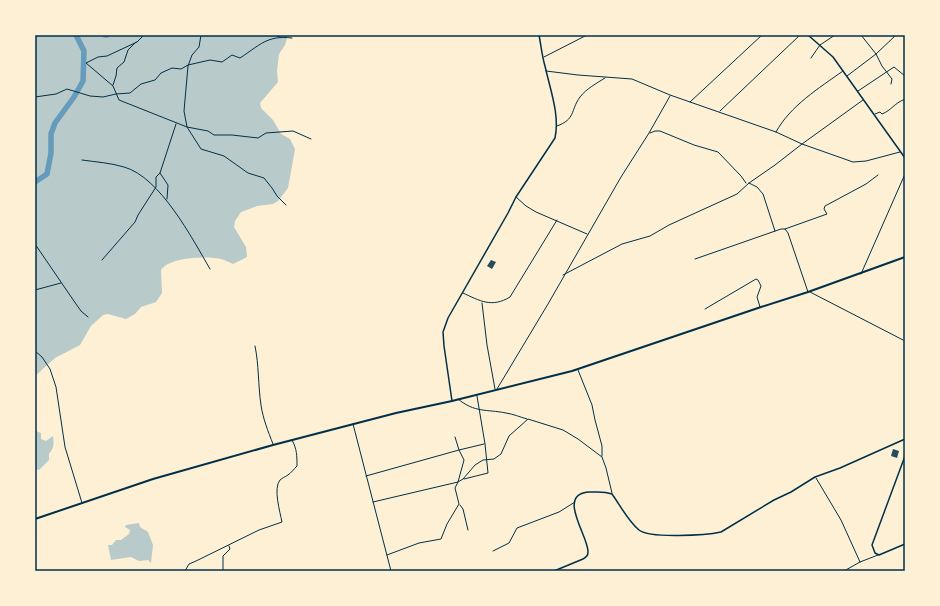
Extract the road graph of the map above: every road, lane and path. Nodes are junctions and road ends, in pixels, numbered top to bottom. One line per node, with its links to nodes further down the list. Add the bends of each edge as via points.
1 (144, 35): 14 (street)
2 (202, 35): 19 (street, via 199,47)
3 (274, 35): 12 (street)
4 (539, 35): 17 (street)
5 (587, 35): 17 (street)
6 (762, 35): 34 (street)
7 (800, 35): 35 (street)
8 (808, 35): 15 (street)
9 (835, 35): 15 (street)
10 (861, 35): 16 (street)
11 (896, 35): 16 (street)
12 (280, 37): 13 (street); 19 (street, via 266,41 240,58 232,55 222,62 210,60)
13 (292, 38)
14 (137, 42): 27 (street, via 128,50 124,62 117,68); 27 (street, via 86,63)
15 (820, 46): 18 (street); 21 (street, via 833,57)
16 (876, 54): 22 (street); 23 (street)
17 (543, 57): 20 (street)
18 (811, 58)
19 (188, 65): 29 (street, via 161,73 155,80 141,84 130,93); 39 (street, via 184,111)
20 (546, 70): 25 (street); 38 (street)
21 (843, 71): 23 (street); 40 (street, via 789,114)
22 (887, 72): 24 (street, via 894,67); 26 (street, via 892,79); 28 (street)
23 (847, 76): 28 (street)
24 (905, 76)
25 (606, 77): 30 (street, via 632,79); 38 (street, via 580,96 570,118)
26 (890, 84)
27 (113, 86): 29 (street)
28 (858, 91): 33 (street)
29 (116, 94): 31 (street, via 90,96 67,89 56,94); 37 (street, via 119,100)
30 (670, 95): 34 (street); 41 (street)
31 (35, 97)
32 (905, 99): 36 (street, via 887,112)
33 (864, 100): 36 (street); 43 (street)
34 (690, 102): 35 (street)
35 (720, 112): 40 (street)
36 (874, 115): 44 (street)
37 (177, 122): 39 (street); 47 (street)
38 (556, 126): 53 (street, via 555,138)
39 (187, 127): 42 (street, via 208,131 214,135 258,138 266,133 293,132); 55 (street, via 201,149 224,156 248,173 264,178)
40 (776, 132): 43 (street)
41 (649, 133): 51 (street, via 660,131 718,152); 59 (street)
42 (311, 139)
43 (802, 144): 44 (street, via 859,162); 50 (street)
44 (901, 152): 45 (street)
45 (905, 158)
46 (82, 160): 52 (street, via 126,167)
47 (160, 173): 52 (street, via 156,177); 54 (street, via 168,185)
48 (905, 174): 65 (street)
49 (878, 175): 57 (street, via 825,206 826,214)
50 (749, 183): 51 (street); 58 (street, via 763,194)
51 (746, 184): 66 (street, via 730,197 650,236 622,244)
52 (156, 186): 54 (street); 63 (street, via 135,222)
53 (516, 197): 56 (street, via 526,206); 70 (street)
54 (167, 201): 64 (street)
55 (286, 205)
56 (557, 220): 59 (street); 71 (street, via 510,297 503,302)
57 (785, 229): 58 (street); 69 (street)
58 (775, 231): 62 (street)
59 (587, 234): 66 (street)
60 (35, 244): 67 (street)
61 (905, 258): 65 (main road)
62 (695, 259)
63 (102, 260)
64 (210, 269)
65 (861, 274): 69 (main road)
66 (563, 275): 79 (street)
67 (61, 283): 68 (street); 74 (street)
68 (35, 290)
69 (809, 292): 72 (main road); 75 (street)
70 (463, 293): 71 (street); 82 (street, via 448,318 444,332)
71 (482, 302): 79 (street, via 487,346)
72 (761, 307): 73 (street, via 757,297 761,286 756,279); 78 (main road)
73 (705, 309)
74 (88, 317)
75 (905, 341)
76 (255, 346): 90 (street, via 261,404)
77 (35, 351): 102 (street, via 50,368 56,387 65,447)
78 (578, 369): 79 (main road); 93 (street, via 592,405 602,446)
79 (496, 389): 80 (main road)
80 (476, 394): 81 (main road); 83 (street)
81 (458, 399): 82 (main road); 83 (street, via 466,406)
82 (452, 400): 85 (main road)
83 (479, 410): 84 (street); 89 (street)
84 (528, 419): 93 (street, via 563,430); 94 (street, via 509,436 500,454 494,459)
85 (353, 424): 88 (main road); 95 (street)
86 (455, 437): 91 (street)
87 (905, 439): 96 (street)
88 (292, 440): 90 (main road); 107 (street, via 296,450 297,466 278,482 282,522)
89 (485, 444): 91 (street); 94 (street)
90 (273, 445): 102 (main road, via 153,479)
91 (459, 450): 95 (street); 98 (street, via 464,460)
92 (905, 456): 110 (street, via 872,545 875,553)
93 (602, 457): 99 (street)
94 (487, 459): 97 (street, via 475,465); 97 (street, via 488,473)
95 (366, 476): 101 (street)
96 (815, 477): 99 (street, via 721,532 712,534 661,535 640,531); 111 (street, via 841,520)
97 (463, 479): 98 (street)
98 (458, 482): 101 (street); 103 (street, via 455,488)
99 (612, 494): 100 (street, via 584,492)
100 (575, 501): 108 (street, via 560,512 517,528 509,543); 115 (street, via 575,514 587,543 587,556)
101 (373, 502): 109 (street)
102 (82, 503): 104 (main road)
103 (459, 504): 105 (street, via 463,509); 109 (street, via 441,539 419,543)
104 (35, 519)
105 (468, 530)
106 (905, 544): 110 (street)
107 (229, 545): 112 (street, via 189,564); 113 (street, via 230,549 223,556)
108 (493, 551)
109 (387, 555): 114 (street)
110 (879, 555): 111 (street)
111 (860, 562): 116 (street)
112 (185, 571)
113 (222, 571)
114 (391, 571)
115 (554, 571)
116 (844, 571)

